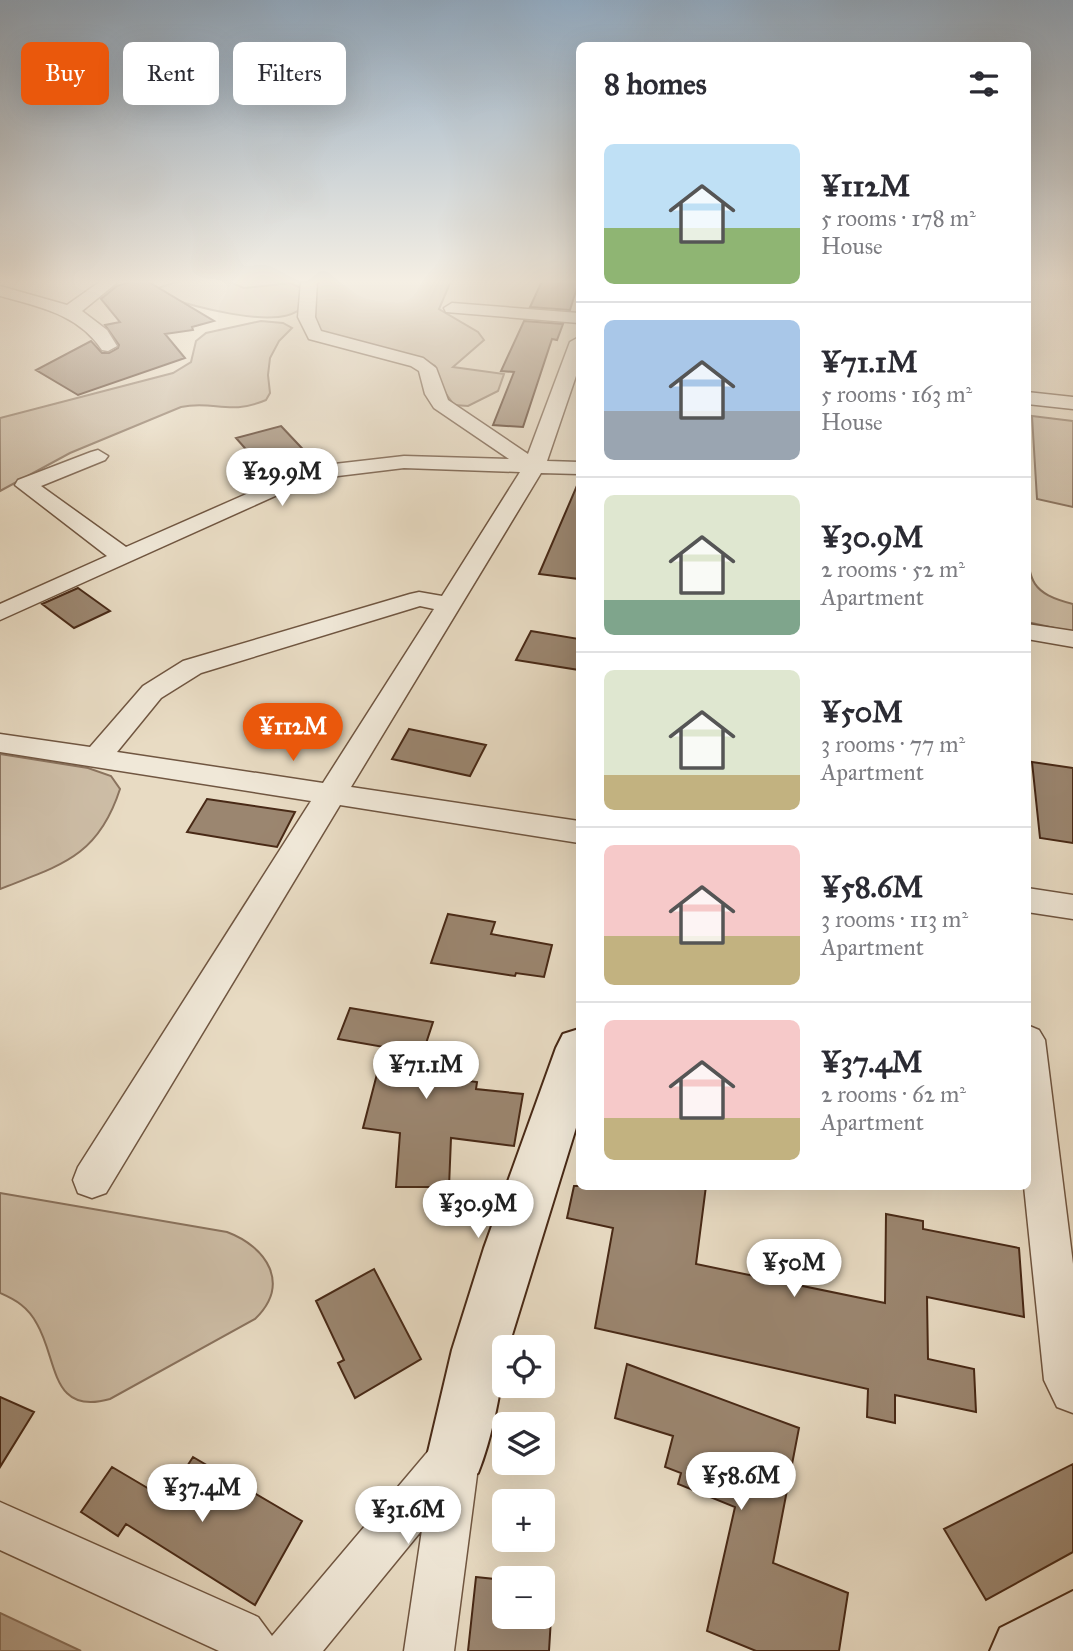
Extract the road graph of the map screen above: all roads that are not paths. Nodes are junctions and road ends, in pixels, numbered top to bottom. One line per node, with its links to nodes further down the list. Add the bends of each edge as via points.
1 (402, 358): 6 (street, via 427,368 441,404)
2 (573, 358): 6 (street)
3 (1031, 398): 4 (street)
4 (1073, 403)
5 (98, 456): 8 (street, via 26,485)
6 (534, 467): 7 (street); 8 (street, via 404,463 308,473); 9 (street)
7 (576, 468)
8 (124, 556): 10 (street)
9 (449, 604): 14 (street, via 419,599 192,667 152,692); 15 (street)
10 (0, 612)
11 (1031, 632): 12 (street)
12 (1073, 639)
13 (0, 743): 14 (street)
14 (96, 758): 15 (street)
15 (331, 794): 16 (street); 21 (street)
16 (576, 832)
17 (1031, 901): 18 (street)
18 (1073, 907)
19 (576, 1057): 23 (street, via 493,1311)
20 (1031, 1075): 22 (street, via 1066,1380)
21 (92, 1180)
22 (1073, 1391)
23 (457, 1452): 27 (street); 28 (street)
24 (0, 1526): 26 (street, via 240,1635)
25 (1073, 1623): 29 (street)
26 (253, 1651)
27 (291, 1651)
28 (429, 1651)
29 (1023, 1651)

